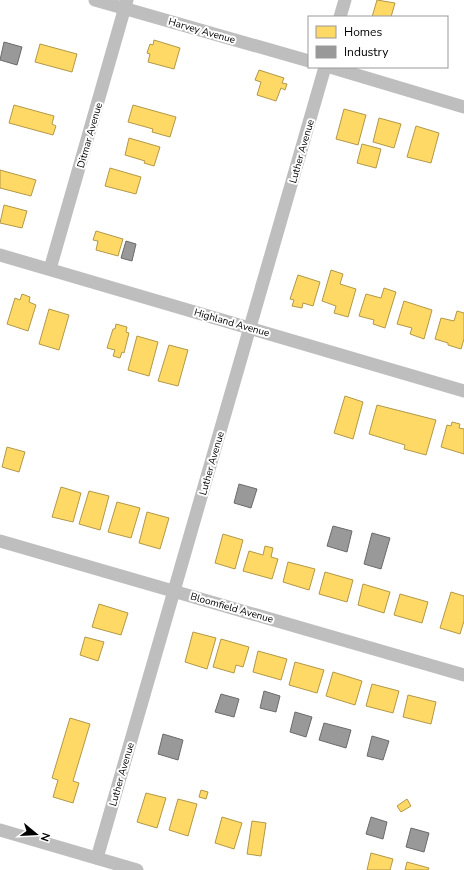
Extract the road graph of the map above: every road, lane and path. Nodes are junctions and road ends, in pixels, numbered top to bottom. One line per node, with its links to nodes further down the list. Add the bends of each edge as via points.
1 (96, 0): 3 (street, Harvey Avenue)
2 (345, 0): 4 (street)
3 (126, 4): 5 (street, Harvey Avenue); 10 (street, Ditmar Avenue)
4 (340, 16)
5 (308, 61)
6 (325, 68): 11 (street, Luther Avenue)
7 (333, 68): 8 (street)
8 (464, 107)
9 (0, 255): 10 (street, Highland Avenue)
10 (50, 269): 11 (street, Highland Avenue)
11 (250, 328): 12 (street, Highland Avenue); 14 (street, Luther Avenue)
12 (464, 391)
13 (0, 541): 14 (street, Bloomfield Avenue)
14 (174, 590): 15 (street, Bloomfield Avenue); 17 (street, Luther Avenue)
15 (464, 675)
16 (0, 830): 17 (street)
17 (97, 858): 18 (street)
18 (137, 870)

